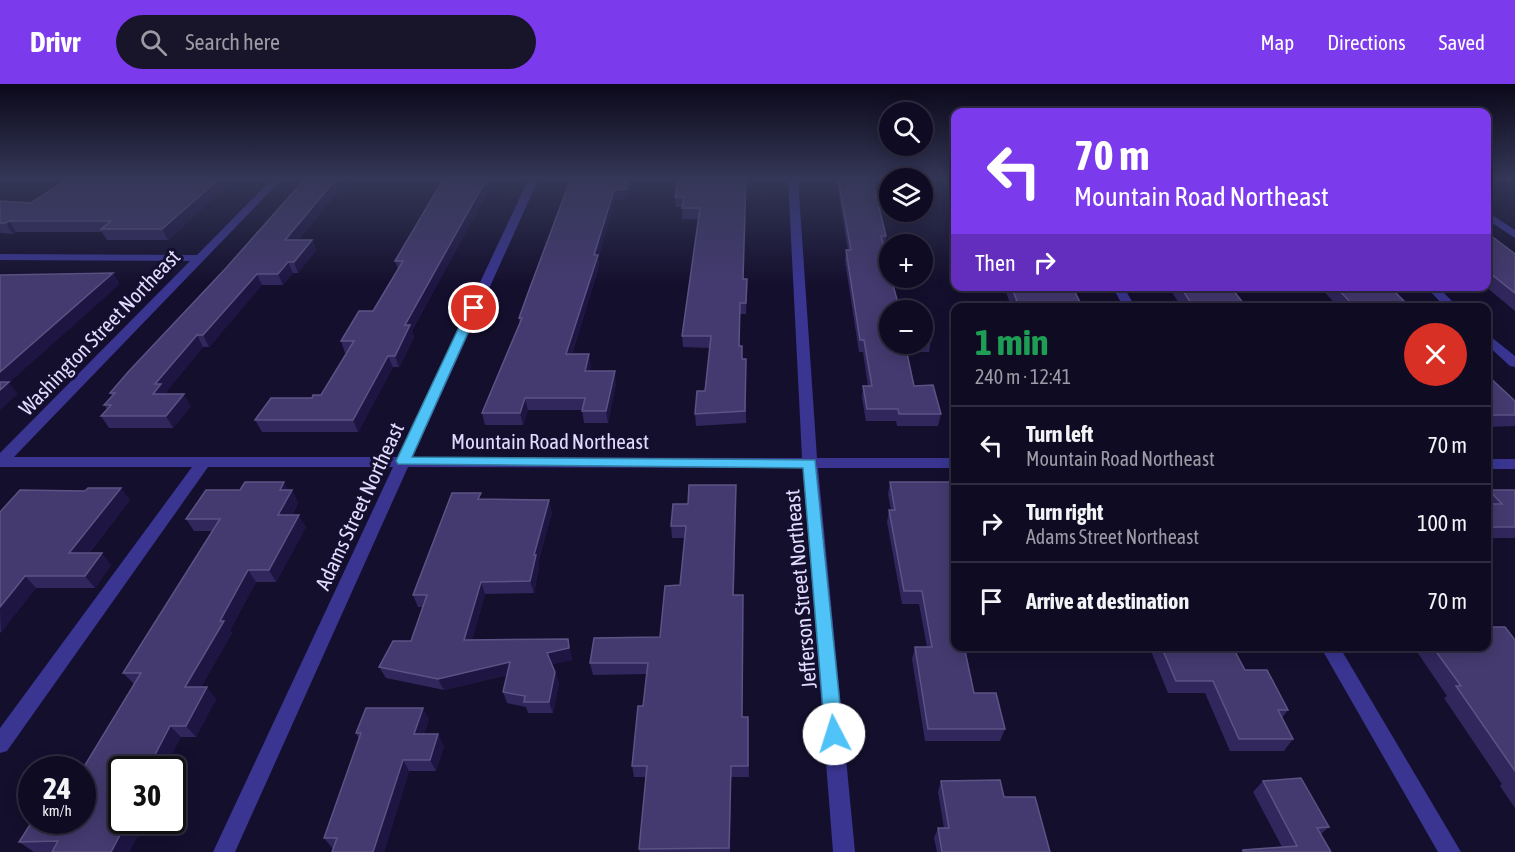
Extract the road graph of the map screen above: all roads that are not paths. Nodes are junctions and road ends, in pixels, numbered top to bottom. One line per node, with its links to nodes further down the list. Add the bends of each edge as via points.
1 (242, 214): 7 (street, Washington Street Northeast)
2 (517, 214): 12 (street, Adams Street Northeast)
3 (795, 214): 15 (street, Jefferson Street Northeast)
4 (1491, 218): 5 (street)
5 (1515, 235)
6 (0, 258): 7 (street)
7 (198, 258): 13 (street, Washington Street Northeast)
8 (1435, 291): 9 (street)
9 (1448, 303)
10 (1491, 341): 11 (street)
11 (1515, 363)
12 (403, 461): 14 (street, Mountain Road Northeast); 15 (street, Mountain Road Northeast); 21 (street, Adams Street Northeast)
13 (0, 462): 14 (street, Mountain Road Northeast)
14 (204, 462): 20 (street)
15 (810, 463): 16 (street, Mountain Road Northeast); 22 (street, Jefferson Street Northeast)
16 (951, 463)
17 (1491, 464): 18 (street)
18 (1515, 464)
19 (1332, 651): 23 (street)
20 (0, 744)
21 (224, 852)
22 (844, 852)
23 (1450, 852)

